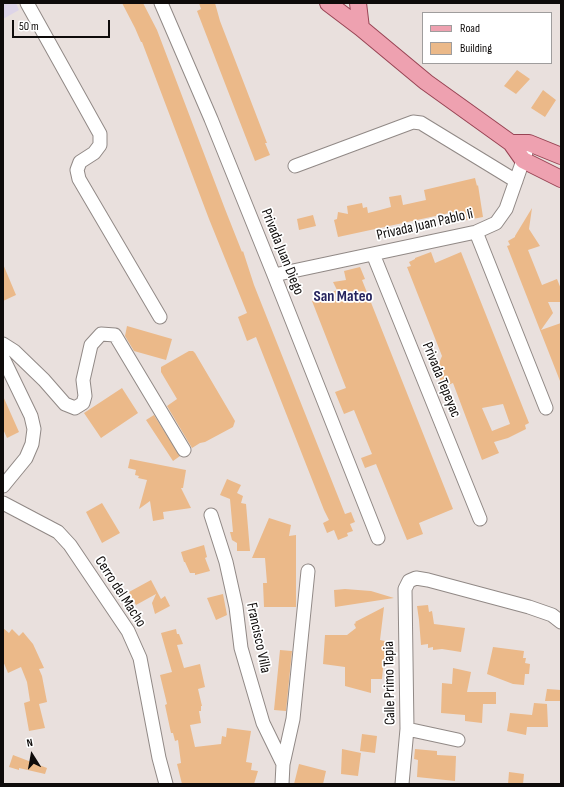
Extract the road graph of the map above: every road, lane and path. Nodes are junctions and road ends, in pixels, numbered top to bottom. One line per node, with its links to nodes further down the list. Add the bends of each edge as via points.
1 (27, 3): 16 (street, via 100,134 100,145 94,153 80,162 77,170 79,179)
2 (161, 3): 15 (street, Privada Juan Diego)
3 (328, 3): 5 (main road)
4 (358, 3): 5 (main road)
5 (362, 28): 6 (main road, via 426,82)
6 (511, 143): 7 (main road); 9 (main road)
7 (529, 143): 8 (main road); 9 (street, Privada Juan Pablo Ii)
8 (561, 156)
9 (523, 160): 11 (main road); 12 (street, Privada Juan Pablo Ii)
10 (295, 166): 12 (street, via 413,122 421,123)
11 (561, 179)
12 (516, 180): 13 (street, Privada Juan Pablo Ii, via 506,209 496,223)
13 (476, 232): 14 (street, Privada Juan Pablo Ii); 19 (street)
14 (373, 254): 15 (street, Privada Juan Pablo Ii); 24 (street, Privada Tepeyac)
15 (274, 275): 25 (street, Privada Juan Diego)
16 (160, 317)
17 (3, 344): 20 (street, via 44,380 65,404 75,408 83,403 85,396 83,380 91,345 101,334 115,335)
18 (3, 358): 21 (street, via 31,416 34,429 32,444 26,458)
19 (546, 408)
20 (184, 450)
21 (3, 486)
22 (3, 503): 31 (street, Cerro del Macho, via 58,532 70,545 128,631 140,658)
23 (211, 515): 30 (street, Francisco Villa, via 227,569 242,648 263,723)
24 (480, 519)
25 (378, 538)
26 (308, 571): 30 (street, via 293,719)
27 (561, 622): 28 (street, Calle Primo Tapia, via 552,615 529,607 435,582 416,578 409,582 405,589)
28 (407, 728): 29 (street); 33 (street, Calle Primo Tapia)
29 (458, 740)
30 (283, 764): 32 (street)
31 (166, 784)
32 (282, 784)
33 (402, 784)

